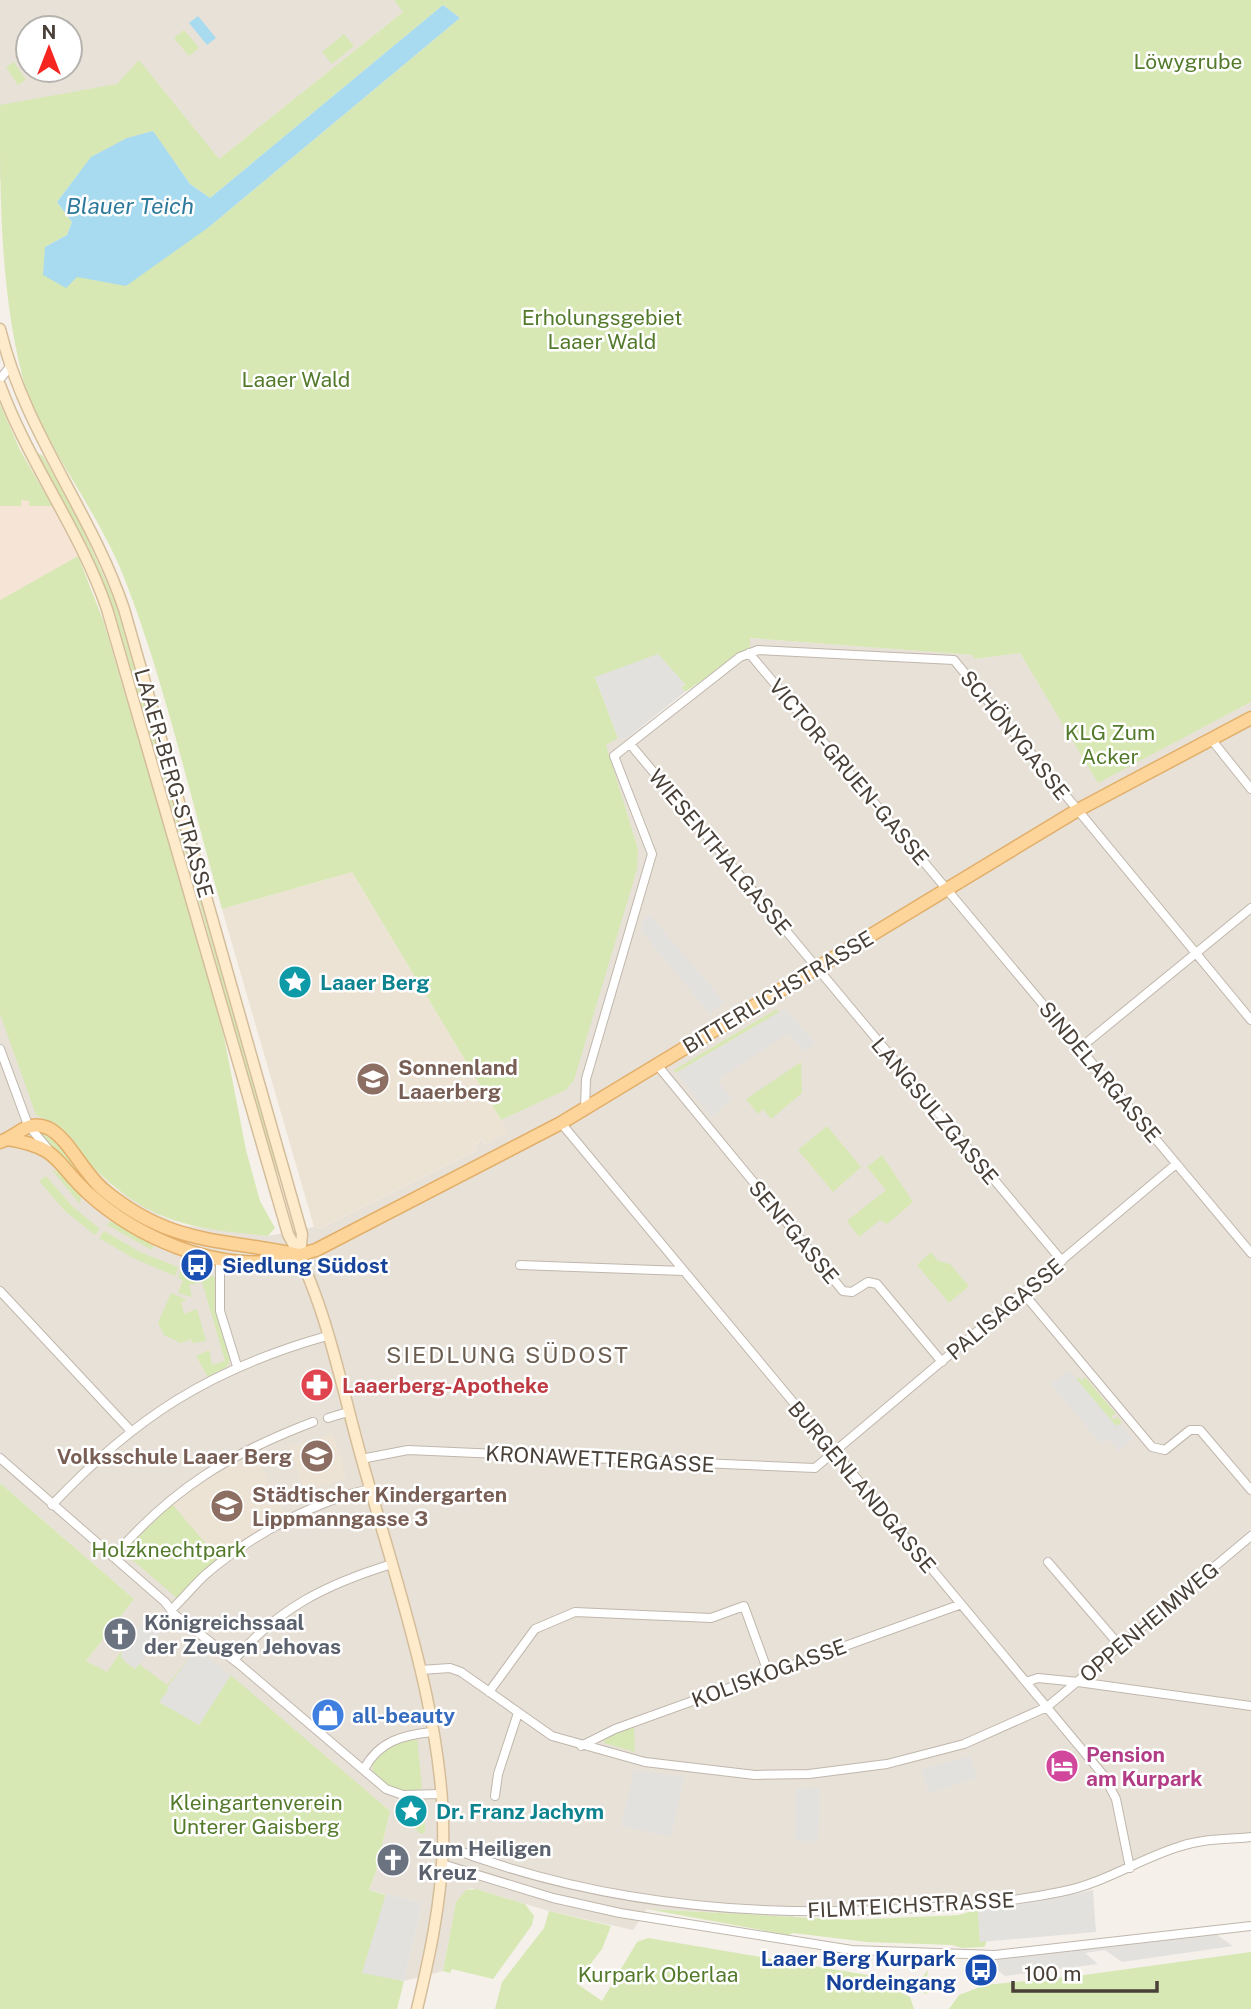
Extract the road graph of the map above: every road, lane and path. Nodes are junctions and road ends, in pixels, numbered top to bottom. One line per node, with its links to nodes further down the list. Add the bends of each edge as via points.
1 (0, 329): 2 (main road, LAAER-BERG-STRASSE)
2 (3, 356): 3 (main road, LAAER-BERG-STRASSE)
3 (9, 368): 4 (street); 27 (main road, LAAER-BERG-STRASSE, via 40,440 89,525 124,609 302,1234)
4 (0, 379)
5 (0, 385): 27 (main road, LAAER-BERG-STRASSE, via 26,447 97,582 288,1234)
6 (750, 653): 9 (street); 11 (street, SCHÖNYGASSE, via 954,660); 12 (street, VICTOR-GRUEN-GASSE)
7 (1251, 718): 8 (main road, BITTERLICHSTRASSE)
8 (1211, 739): 10 (street); 11 (main road, BITTERLICHSTRASSE)
9 (630, 744): 15 (street, WIESENTHALGASSE); 20 (street, via 614,756 652,854 586,1079)
10 (1251, 789)
11 (1076, 811): 12 (main road, BITTERLICHSTRASSE); 14 (street, SCHÖNYGASSE)
12 (949, 891): 15 (main road, BITTERLICHSTRASSE); 17 (street, SINDELARGASSE)
13 (1251, 908): 14 (street)
14 (1197, 955): 16 (street, SCHÖNYGASSE); 17 (street)
15 (812, 964): 19 (main road, BITTERLICHSTRASSE); 29 (street, LANGSULZGASSE)
16 (1251, 1020)
17 (1080, 1048): 25 (street, SINDELARGASSE)
18 (0, 1049): 22 (street)
19 (657, 1066): 20 (main road, BITTERLICHSTRASSE); 35 (street, SENFGASSE, via 843,1290 849,1293 868,1282 877,1284)
20 (585, 1108): 21 (main road, BITTERLICHSTRASSE)
21 (561, 1123): 27 (main road, BITTERLICHSTRASSE, via 327,1246); 31 (street, BURGENLANDGASSE)
22 (28, 1125): 23 (main road); 24 (street); 27 (main road, via 46,1127 57,1135 96,1184 150,1221 203,1241)
23 (4, 1141): 24 (main road)
24 (50, 1150): 28 (main road, BITTERLICHSTRASSE, via 88,1193 127,1222)
25 (1176, 1164): 26 (street, SINDELARGASSE); 29 (street, PALISAGASSE)
26 (1251, 1253)
27 (300, 1255): 28 (main road, BITTERLICHSTRASSE, via 262,1262); 34 (main road, LAAER-BERG-STRASSE)
28 (220, 1259): 36 (street, via 220,1311)
29 (1062, 1261): 33 (street, PALISAGASSE)
30 (520, 1265): 31 (street)
31 (683, 1271): 41 (street, BURGENLANDGASSE)
32 (0, 1291): 40 (street)
33 (1024, 1294): 35 (street, PALISAGASSE); 45 (street, via 1152,1447 1165,1450 1190,1430 1200,1430)
34 (327, 1336): 36 (street); 37 (main road, LAAER-BERG-STRASSE)
35 (942, 1362): 41 (street, PALISAGASSE)
36 (237, 1366): 40 (street, via 171,1400)
37 (348, 1412): 38 (street); 43 (main road, LAAER-BERG-STRASSE)
38 (328, 1418)
39 (313, 1422): 50 (street, via 198,1476)
40 (130, 1430): 48 (street)
41 (832, 1452): 43 (street, KRONAWETTERGASSE, via 809,1470 408,1450); 53 (street, BURGENLANDGASSE)
42 (0, 1458): 48 (street)
43 (361, 1459): 44 (main road, LAAER-BERG-STRASSE)
44 (370, 1489): 46 (street); 52 (main road, LAAER-BERG-STRASSE)
45 (1251, 1490)
46 (350, 1494)
47 (335, 1499): 54 (street, via 286,1519 247,1542)
48 (52, 1505): 50 (street)
49 (1251, 1536): 55 (street, OPPENHEIMWEG)
50 (113, 1557): 54 (street)
51 (1048, 1562): 55 (street)
52 (392, 1564): 56 (street, via 314,1593 275,1620); 57 (main road, LAAER-BERG-STRASSE)
53 (958, 1605): 58 (street, KOLISKOGASSE); 59 (street, BURGENLANDGASSE)
54 (171, 1610): 56 (street)
55 (1120, 1646): 60 (street, OPPENHEIMWEG)
56 (234, 1660): 67 (street)
57 (420, 1670): 61 (street, OPPENHEIMWEG, via 450,1668); 65 (main road, LAAER-BERG-STRASSE)
58 (768, 1672): 61 (street, via 744,1606 711,1618 575,1612 535,1629); 66 (street, KOLISKOGASSE)
59 (1026, 1682): 60 (street, via 1038,1678); 63 (street, BURGENLANDGASSE)
60 (1078, 1682): 62 (street); 63 (street, OPPENHEIMWEG)
61 (489, 1692): 64 (street, OPPENHEIMWEG)
62 (1251, 1706)
63 (1046, 1707): 66 (street, OPPENHEIMWEG, via 953,1747 887,1763 809,1774 697,1770); 73 (street, BURGENLANDGASSE, via 1114,1793)
64 (518, 1713): 66 (street, OPPENHEIMWEG, via 552,1736); 69 (street)
65 (432, 1732): 67 (street, via 388,1742); 68 (main road, LAAER-BERG-STRASSE)
66 (581, 1746)
67 (364, 1769): 68 (street, via 399,1795)
68 (440, 1794): 71 (main road, LAAER-BERG-STRASSE)
69 (495, 1796)
70 (1251, 1837): 73 (street, FILMTEICHSTRASSE, via 1178,1846)
71 (443, 1845): 72 (main road, LAAER-BERG-STRASSE); 73 (street, FILMTEICHSTRASSE, via 515,1871 613,1894 675,1905 826,1913 1010,1901 1091,1885)
72 (442, 1864): 74 (street, FILMTEICHSTRASSE, via 621,1913 852,1950 995,1955); 75 (main road, LAAER-BERG-STRASSE, via 434,1937)
73 (1129, 1868)
74 (1251, 1926)
75 (416, 2009)

